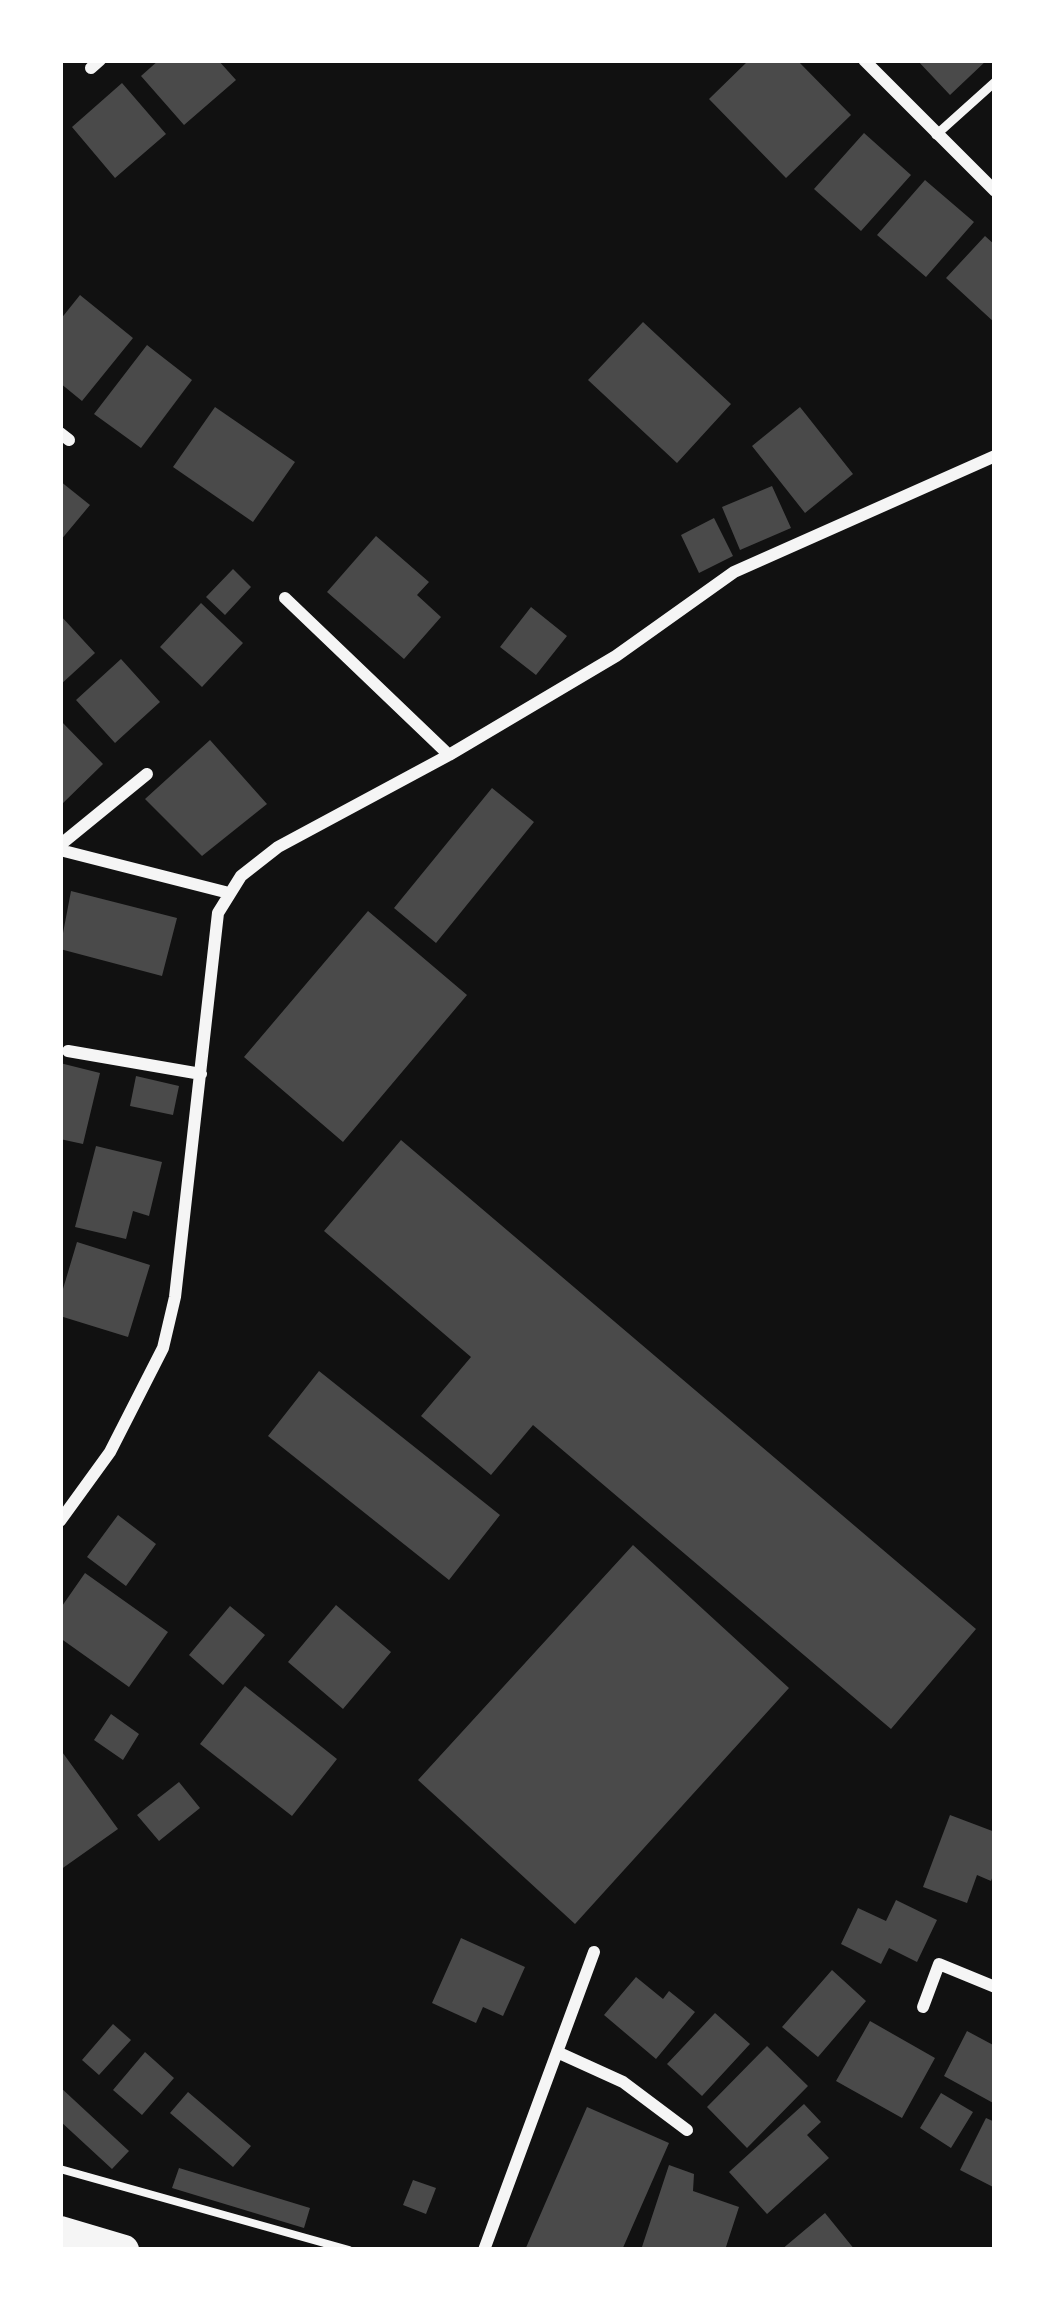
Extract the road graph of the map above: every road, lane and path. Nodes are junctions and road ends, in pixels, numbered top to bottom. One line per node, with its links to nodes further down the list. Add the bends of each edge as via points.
1 (864, 60): 3 (street)
2 (995, 82): 3 (lane)
3 (936, 135): 4 (street)
4 (995, 191)
5 (995, 456): 7 (street, via 734,572 616,656)
6 (285, 598): 7 (street)
7 (449, 755): 10 (street, via 278,847)
8 (147, 774): 9 (street)
9 (60, 848): 10 (street)
10 (229, 893): 12 (street, via 218,913)
11 (68, 1051): 12 (street)
12 (201, 1074): 13 (street, via 163,1348 110,1452)
13 (60, 1521)
14 (594, 1952): 17 (street)
15 (995, 1987): 16 (street, via 939,1964)
16 (923, 2007)
17 (557, 2052): 18 (street, via 622,2082); 23 (street)
18 (687, 2130)
19 (60, 2169): 22 (path)
20 (60, 2231): 21 (main road)
21 (124, 2250)
22 (350, 2250)
23 (484, 2250)

